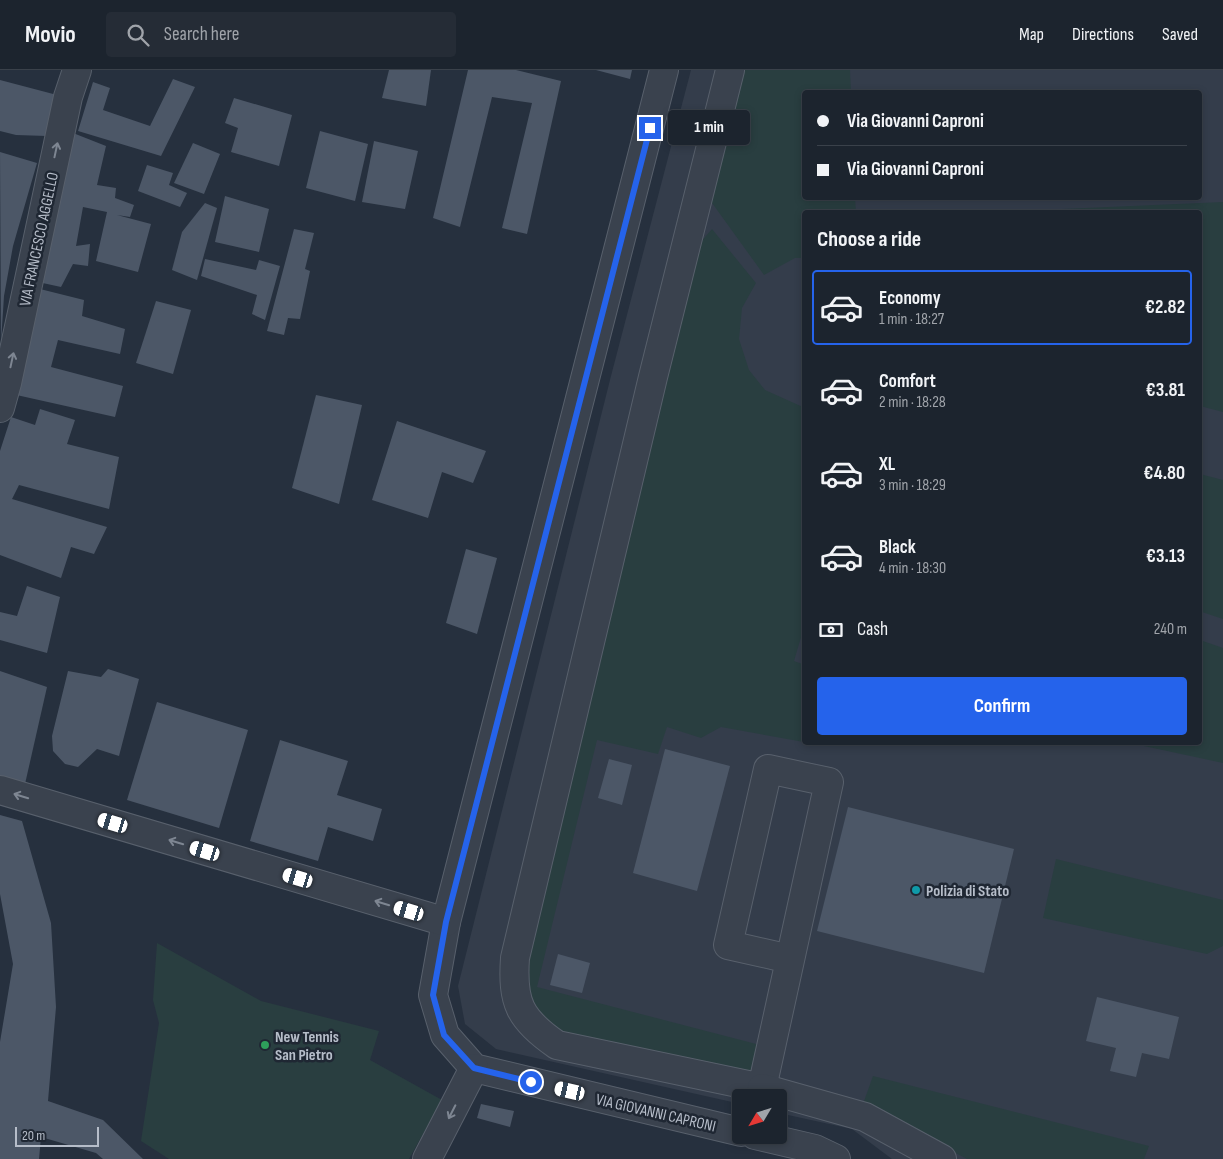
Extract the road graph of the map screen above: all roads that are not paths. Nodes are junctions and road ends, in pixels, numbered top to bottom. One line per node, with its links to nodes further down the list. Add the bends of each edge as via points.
1 (77, 70): 4 (street, VIA FRANCESCO AGGELLO, one-way to 1, via 68,97)
2 (664, 70): 6 (street)
3 (730, 70): 9 (street, via 515,958 513,986 525,1017 535,1030 557,1045)
4 (0, 408)
5 (0, 790): 6 (street, one-way to 5)
6 (446, 922): 8 (street, via 433,995 444,1035)
7 (790, 959): 7 (street, via 829,782 768,769 728,945); 9 (street)
8 (474, 1068): 10 (street, VIA GIOVANNI CAPRONI); 12 (street, one-way to 12)
9 (762, 1088): 14 (street, via 865,1117)
10 (732, 1130)
11 (788, 1143): 13 (street, via 815,1149)
12 (427, 1159)
13 (836, 1159)
14 (942, 1159)

